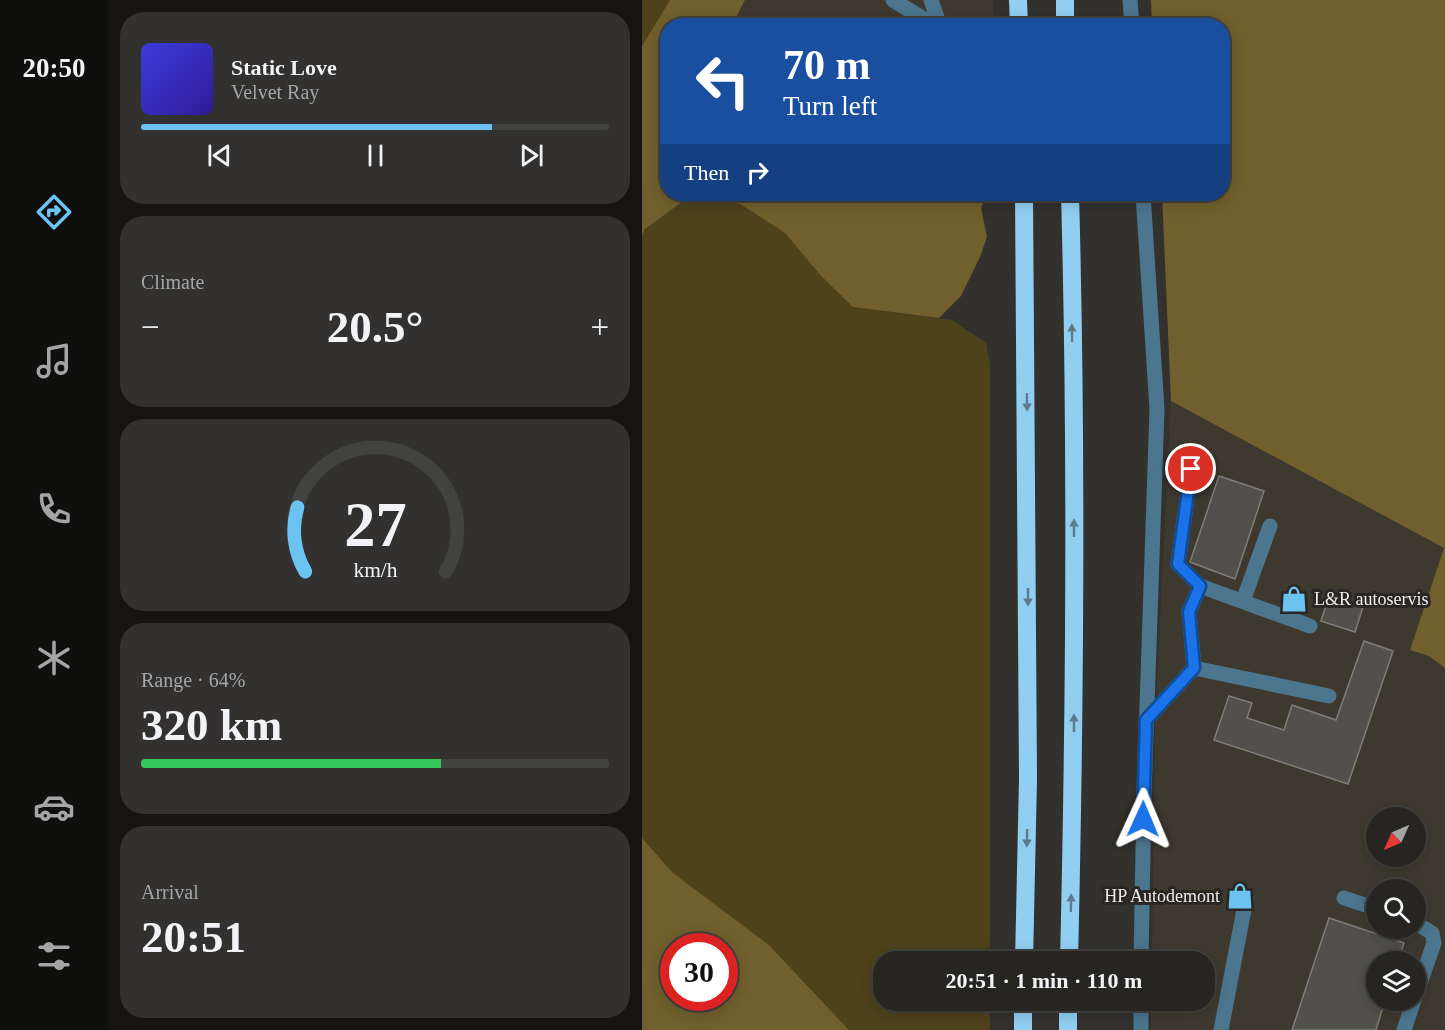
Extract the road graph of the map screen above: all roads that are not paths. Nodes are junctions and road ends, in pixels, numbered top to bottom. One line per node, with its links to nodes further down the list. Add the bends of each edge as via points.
1 (893, 0): 6 (street)
2 (931, 0): 7 (street)
3 (1018, 0): 8 (highway)
4 (1065, 0): 9 (highway)
5 (1130, 0): 10 (street)
6 (924, 18)
7 (936, 18)
8 (1019, 18)
9 (1065, 18)
10 (1131, 18)
11 (1018, 201): 15 (street)
12 (1023, 201): 15 (highway)
13 (1070, 201): 29 (highway, one-way to 13, via 1074,782)
14 (1143, 201): 23 (street, via 1157,409)
15 (1025, 260): 28 (highway, one-way to 28, via 1028,779)
16 (1191, 469): 18 (street, via 1178,564)
17 (1270, 525): 19 (street)
18 (1200, 586): 19 (street); 21 (street, via 1189,612)
19 (1243, 602): 20 (street)
20 (1310, 626)
21 (1194, 668): 22 (street); 23 (street)
22 (1329, 696)
23 (1146, 720): 30 (street)
24 (1344, 898): 26 (street)
25 (1246, 899): 39 (street)
26 (1366, 905)
27 (1426, 929): 31 (street, via 1432,933 1434,943)
28 (1024, 951)
29 (1069, 951)
30 (1142, 951)
31 (1426, 966)
32 (1023, 1011): 36 (highway)
33 (1068, 1011): 37 (highway)
34 (1141, 1011): 38 (street)
35 (1410, 1011): 40 (street)
36 (1023, 1030)
37 (1068, 1030)
38 (1141, 1030)
39 (1221, 1030)
40 (1404, 1030)

